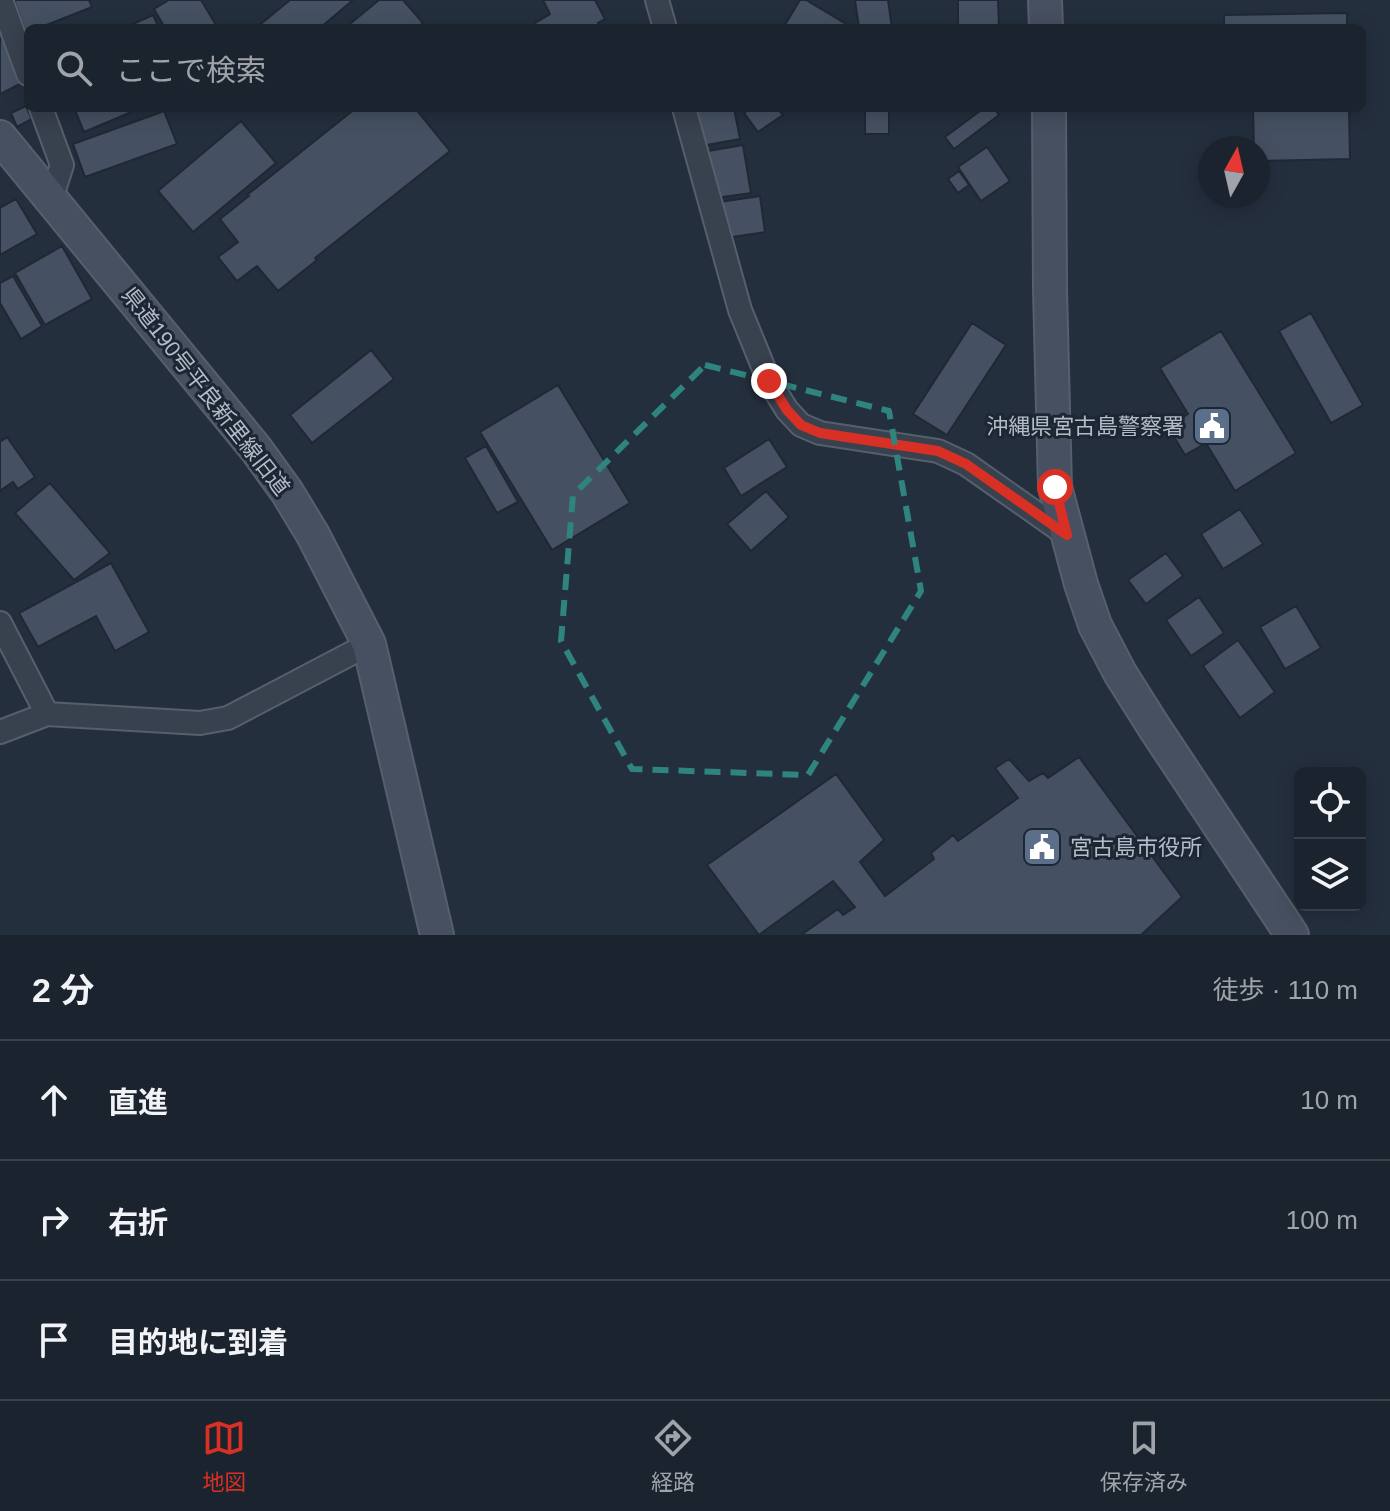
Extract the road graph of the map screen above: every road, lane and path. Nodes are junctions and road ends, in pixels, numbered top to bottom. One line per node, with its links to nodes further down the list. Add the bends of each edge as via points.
1 (1, 0): 6 (street)
2 (657, 0): 4 (street)
3 (1045, 0): 5 (street)
4 (664, 24)
5 (1046, 24)
6 (24, 63)
7 (42, 112): 11 (street, via 62,165)
8 (685, 112): 12 (street, via 740,310 787,410 801,425 820,433 938,451 966,464)
9 (1049, 112): 12 (street, via 1055,487)
10 (0, 137): 11 (street, 県道190号平良新里線旧道)
11 (51, 199): 14 (street, 県道190号平良新里線旧道, via 287,492)
12 (1067, 535): 18 (street, via 1095,625 1120,673)
13 (0, 623): 15 (street)
14 (369, 644): 15 (street, via 228,718 200,723); 17 (street, 県道190号平良新里線旧道)
15 (47, 714): 16 (street)
16 (0, 732)
17 (437, 935)
18 (1292, 935)

